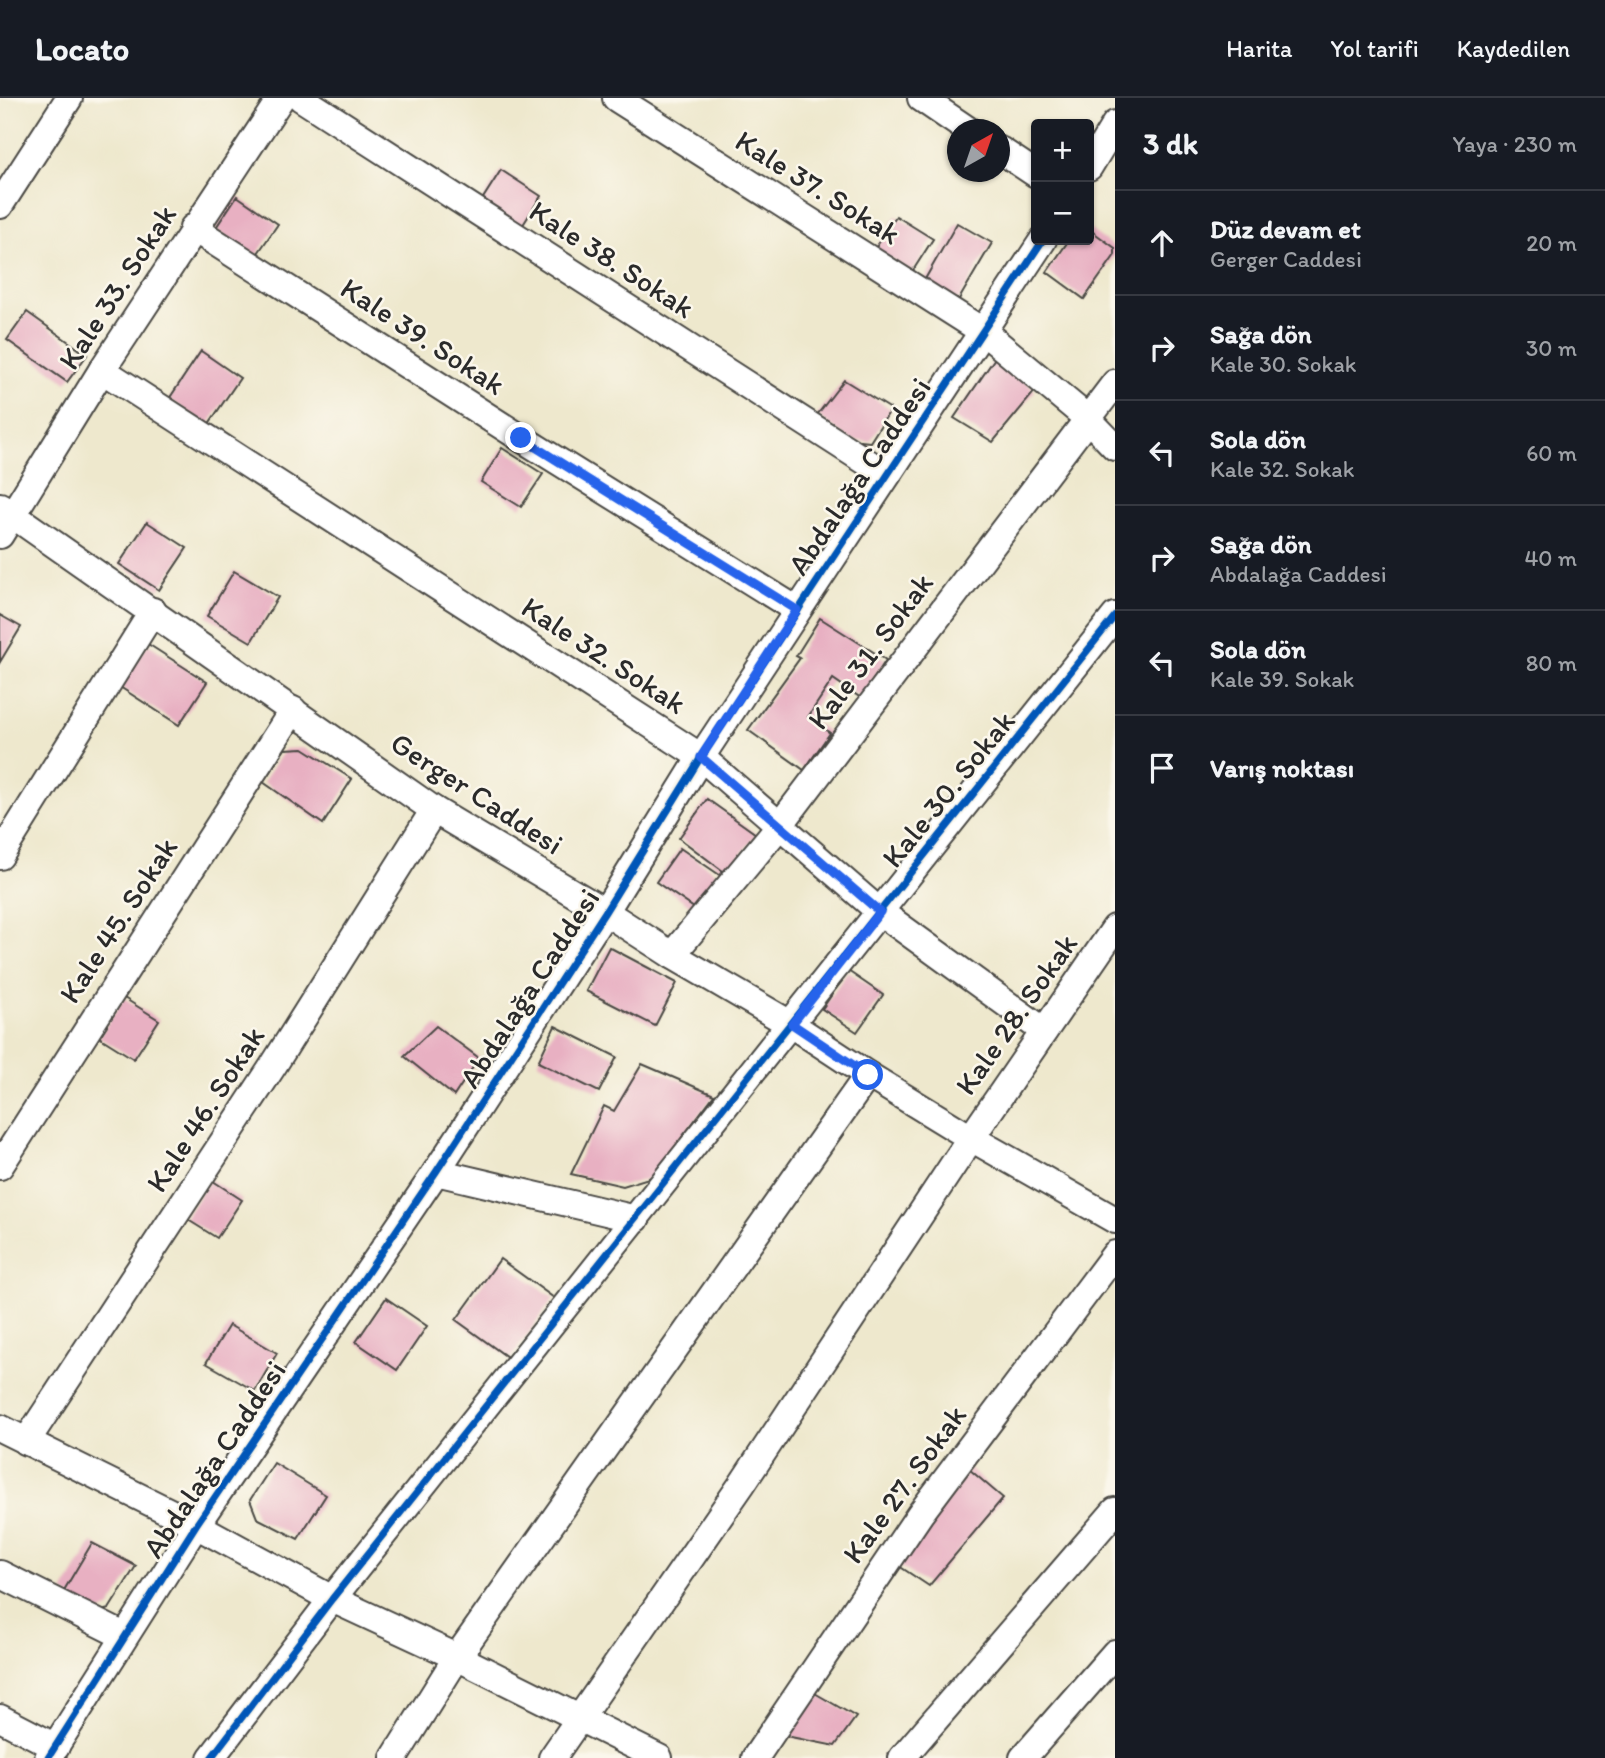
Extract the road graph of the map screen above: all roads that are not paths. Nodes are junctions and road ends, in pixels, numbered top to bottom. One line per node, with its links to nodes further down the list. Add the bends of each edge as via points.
1 (69, 98): 11 (street)
2 (281, 98): 12 (street, Kale 33. Sokak)
3 (301, 98): 19 (street, Kale 38. Sokak)
4 (616, 98): 14 (street, Kale 37. Sokak)
5 (921, 98): 6 (street)
6 (952, 119)
7 (1115, 124): 9 (street)
8 (1010, 157): 10 (street)
9 (1094, 159)
10 (1031, 171)
11 (0, 205)
12 (193, 228): 15 (street, Kale 33. Sokak); 21 (street, Kale 39. Sokak)
13 (1040, 245): 14 (street, Abdalağa Caddesi)
14 (984, 332): 17 (street, Kale 37. Sokak); 19 (street, Abdalağa Caddesi)
15 (102, 370): 20 (street, Kale 33. Sokak); 25 (street, Kale 32. Sokak)
16 (1115, 383): 17 (street, Kale 31. Sokak)
17 (1087, 418): 18 (street, Kale 37. Sokak); 27 (street, Kale 31. Sokak)
18 (1115, 447)
19 (887, 475): 21 (street, Abdalağa Caddesi)
20 (4, 518): 22 (street, Gerger Caddesi)
21 (797, 610): 25 (street, Abdalağa Caddesi)
22 (153, 611): 24 (street, Gerger Caddesi); 28 (street)
23 (1115, 617): 30 (street, Kale 30. Sokak)
24 (293, 710): 26 (street, Gerger Caddesi); 37 (street, Kale 45. Sokak)
25 (701, 757): 27 (street, Kale 32. Sokak); 29 (street, Abdalağa Caddesi)
26 (434, 810): 29 (street, Gerger Caddesi); 43 (street, Kale 46. Sokak, via 274,1066)
27 (780, 825): 30 (street, Kale 32. Sokak); 32 (street, Kale 31. Sokak)
28 (0, 856)
29 (606, 912): 32 (street, Gerger Caddesi); 38 (street, Abdalağa Caddesi)
30 (880, 912): 33 (street, Kale 30. Sokak); 34 (street, Kale 32. Sokak)
31 (1115, 928): 34 (street, Kale 28. Sokak)
32 (672, 955): 33 (street, Gerger Caddesi)
33 (792, 1024): 35 (street, Gerger Caddesi); 39 (street, Kale 30. Sokak)
34 (1044, 1031): 36 (street, Kale 28. Sokak)
35 (868, 1075): 36 (street, Gerger Caddesi); 50 (street)
36 (971, 1138): 40 (street, Gerger Caddesi); 52 (street, Kale 28. Sokak, via 742,1484)
37 (0, 1167)
38 (436, 1172): 39 (street); 45 (street, Abdalağa Caddesi)
39 (636, 1219): 47 (street, Kale 30. Sokak)
40 (1115, 1220)
41 (1115, 1254): 58 (street, Kale 27. Sokak, via 920,1514)
42 (0, 1428): 43 (street)
43 (26, 1441): 45 (street)
44 (1115, 1511): 59 (street)
45 (196, 1525): 47 (street); 48 (street, Abdalağa Caddesi)
46 (0, 1574): 48 (street)
47 (332, 1599): 50 (street); 54 (street, Kale 30. Sokak)
48 (124, 1636): 53 (street, Abdalağa Caddesi)
49 (1115, 1653): 60 (street)
50 (457, 1657): 52 (street); 55 (street)
51 (0, 1718): 53 (street)
52 (580, 1718): 56 (street, Kale 28. Sokak); 57 (street)
53 (52, 1752)
54 (211, 1758)
55 (394, 1758)
56 (552, 1758)
57 (659, 1758)
58 (755, 1758)
59 (902, 1758)
60 (1023, 1758)

